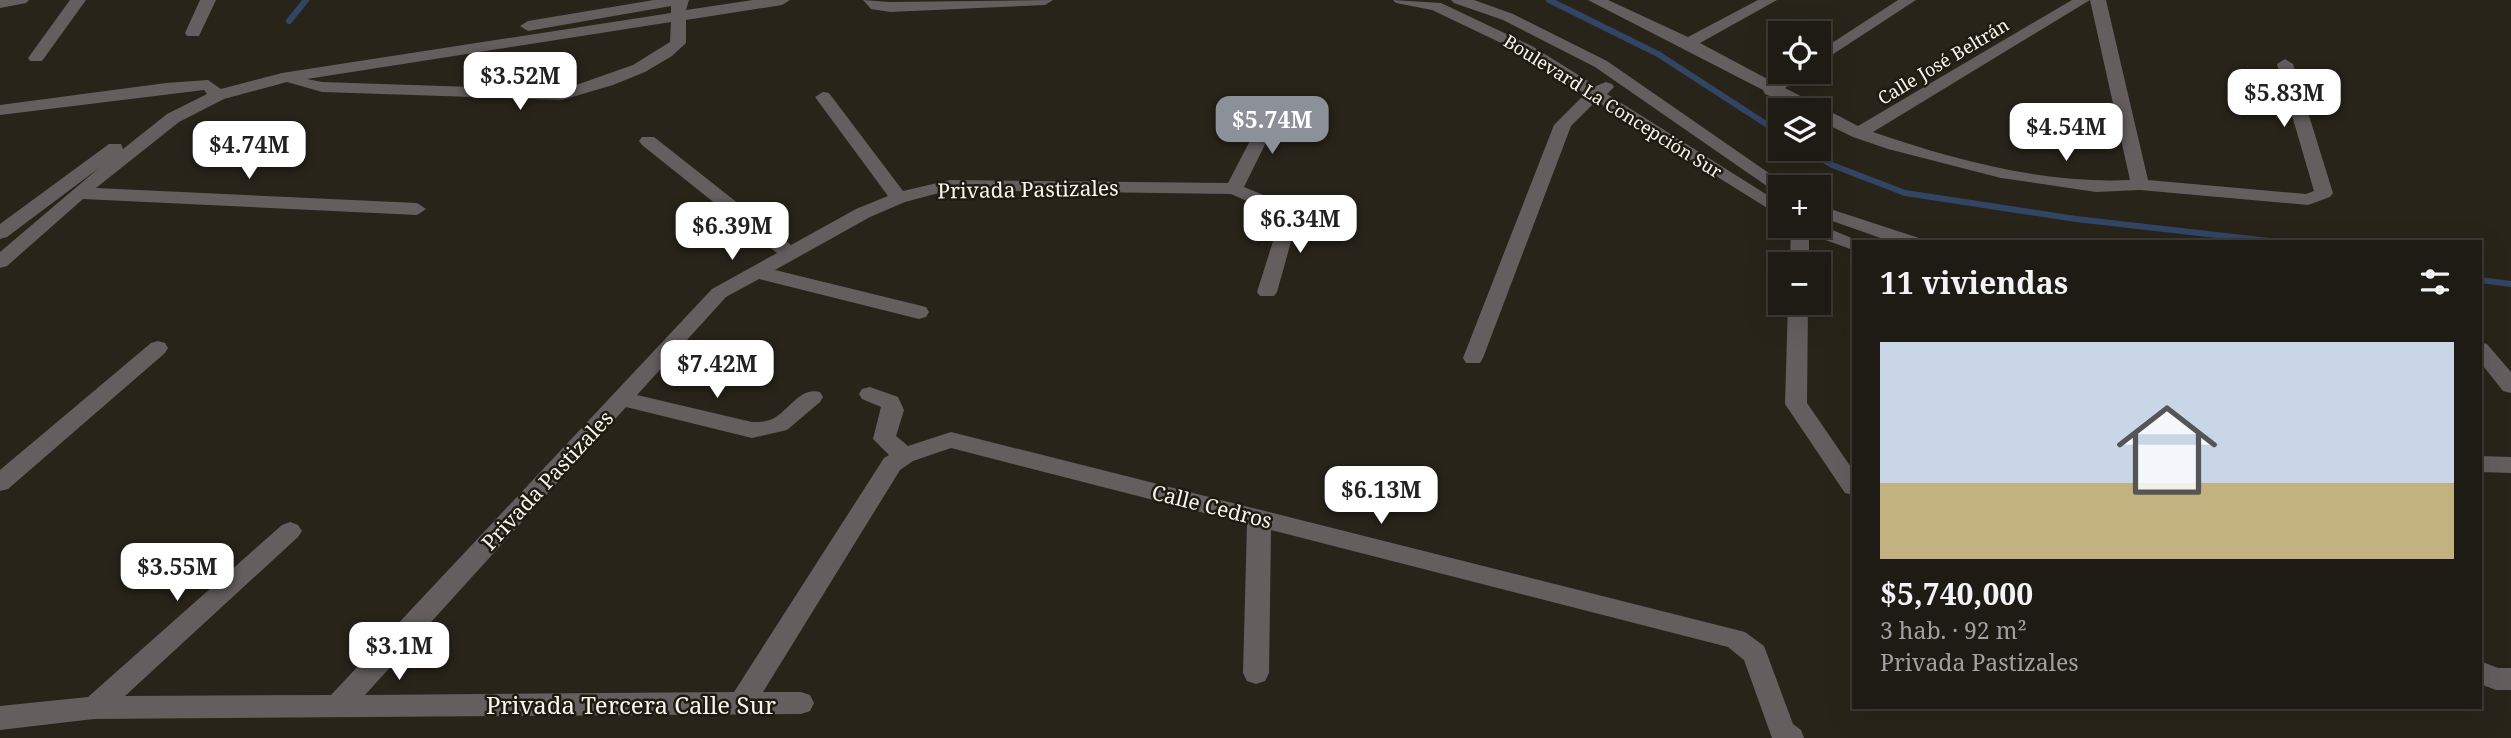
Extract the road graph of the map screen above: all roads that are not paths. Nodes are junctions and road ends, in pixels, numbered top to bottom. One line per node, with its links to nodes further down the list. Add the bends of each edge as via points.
1 (21, 0): 14 (street)
2 (78, 0): 19 (street)
3 (208, 0): 16 (street)
4 (782, 0): 15 (street)
5 (871, 0): 6 (street, via 876,6 890,7)
6 (1045, 0)
7 (1401, 0): 26 (street, Boulevard La Concepción Sur, via 1430,4 1481,27)
8 (1459, 0): 22 (street, Boulevard La Concepción Sur, via 1544,34)
9 (1597, 0): 17 (street)
10 (1769, 0): 17 (street)
11 (1908, 0): 18 (street)
12 (2083, 0): 32 (street, Calle José Beltrán)
13 (2098, 0): 35 (street)
14 (0, 3)
15 (680, 6): 21 (street); 21 (street, via 678,43 666,55 590,89 562,95 322,87); 24 (street, via 364,53 228,79)
16 (194, 33)
17 (1688, 43): 25 (street)
18 (1831, 50)
19 (36, 58)
20 (2285, 64): 35 (street, via 2324,193 2308,200)
21 (282, 78): 24 (street)
22 (1624, 78): 26 (street); 34 (street, Boulevard La Concepción Sur)
23 (1780, 84): 25 (street)
24 (213, 90): 30 (street, via 166,88); 37 (street); 43 (street, via 186,96)
25 (1771, 90): 28 (street)
26 (1597, 92): 39 (street, Boulevard La Concepción Sur); 54 (street, via 1563,125)
27 (823, 97): 38 (street)
28 (1788, 98)
29 (1276, 106): 36 (street)
30 (0, 110)
31 (1831, 119): 32 (street)
32 (1859, 133): 35 (street, via 2001,173 2095,187)
33 (648, 141): 47 (street)
34 (1768, 179)
35 (2140, 185)
36 (1234, 189): 38 (street, Privada Pastizales, via 950,185); 50 (street, Privada Pastizales, via 1290,213)
37 (79, 193): 40 (street); 42 (street)
38 (899, 198): 47 (street, Privada Pastizales)
39 (1768, 203)
40 (417, 209)
41 (1831, 214): 45 (street)
42 (52, 216): 43 (street); 48 (street)
43 (4, 226)
44 (1831, 236): 46 (street)
45 (1906, 240)
46 (1852, 244)
47 (790, 254): 49 (street, Privada Pastizales)
48 (0, 262)
49 (757, 272): 51 (street); 59 (street, Privada Pastizales, via 719,293)
50 (1267, 292)
51 (919, 312)
52 (1798, 315): 64 (street, via 1796,404)
53 (158, 348): 63 (street)
54 (1473, 358)
55 (2494, 358): 56 (street)
56 (2511, 386)
57 (870, 394): 60 (street, via 890,402 893,410 884,439)
58 (812, 397): 59 (street, via 782,426 767,430)
59 (622, 399): 72 (street, Privada Pastizales)
60 (905, 454): 65 (street, Calle Cedros, via 951,440); 71 (street, via 892,464)
61 (2482, 464): 62 (street)
62 (2511, 465)
63 (0, 483)
64 (1852, 486)
65 (1259, 518): 67 (street); 75 (street, Calle Cedros, via 1737,639 1755,654 1782,730)
66 (290, 531): 73 (street)
67 (1256, 673)
68 (2482, 673): 69 (street)
69 (2511, 679)
70 (801, 703): 71 (street, Privada Tercera Calle Sur)
71 (741, 704): 72 (street, Privada Tercera Calle Sur)
72 (338, 706): 73 (street, Privada Tercera Calle Sur)
73 (94, 708): 74 (street, Privada Tercera Calle Sur)
74 (0, 718)
75 (1791, 738)

